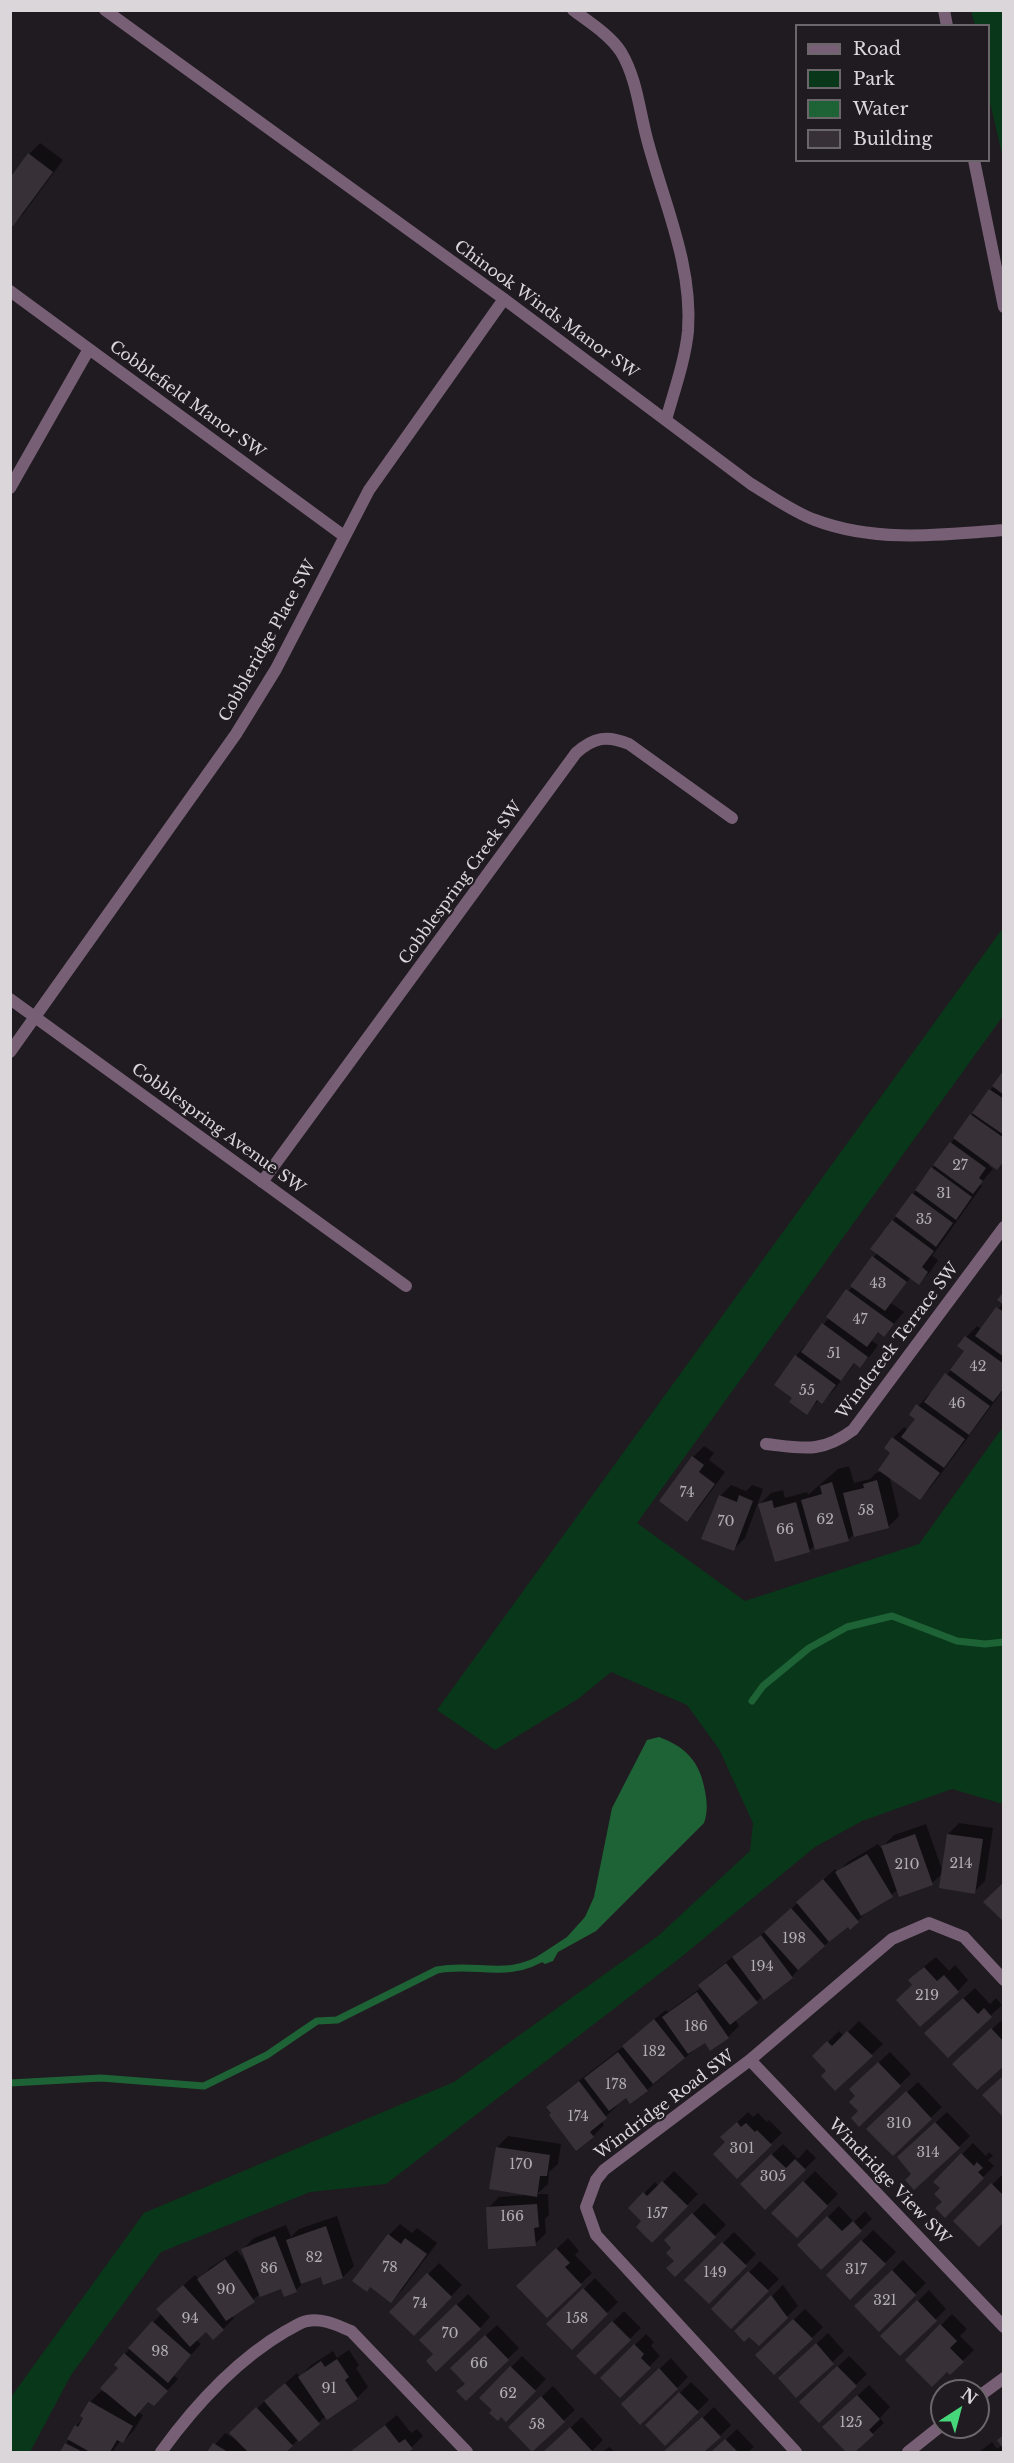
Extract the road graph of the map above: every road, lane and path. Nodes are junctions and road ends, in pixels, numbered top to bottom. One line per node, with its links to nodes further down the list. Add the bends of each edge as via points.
1 (105, 10): 5 (street, Chinook Winds Manor SW)
2 (573, 10): 8 (street, via 620,50 632,74 682,254 688,292 688,332)
3 (974, 162): 6 (street)
4 (10, 291): 7 (street, Cobblefield Manor SW)
5 (504, 299): 8 (street, Chinook Winds Manor SW); 11 (street, Cobbleridge Place SW, via 369,490)
6 (1004, 307)
7 (89, 349): 9 (street); 11 (street, Cobblefield Manor SW)
8 (666, 420): 10 (street, Chinook Winds Manor SW, via 751,484 814,520 891,536)
9 (10, 488)
10 (1004, 530)
11 (344, 536): 14 (street, Cobbleridge Place SW, via 276,669 236,734)
12 (732, 818): 16 (street, Cobblespring Creek SW, via 629,744 616,739 589,742 576,753)
13 (10, 999): 14 (street, Cobblespring Avenue SW)
14 (35, 1017): 15 (street, Cobbleridge Place SW); 16 (street, Cobblespring Avenue SW)
15 (10, 1052)
16 (262, 1182): 18 (street, Cobblespring Avenue SW)
17 (1004, 1227): 19 (street, Windcreek Terrace SW, via 853,1430 836,1443 808,1449)
18 (406, 1286)
19 (766, 1444)
20 (1004, 1980): 21 (street, Windridge Road SW, via 963,1937 929,1923 891,1940)
21 (750, 2060): 22 (street, Windridge View SW); 28 (street, Windridge Road SW, via 604,2170 586,2207 596,2235)
22 (1004, 2327)
23 (1004, 2378): 24 (street)
24 (990, 2388)
25 (930, 2435): 29 (street)
26 (161, 2452): 27 (street, via 213,2388 241,2364 305,2321 326,2320 351,2331)
27 (466, 2452)
28 (796, 2452)
29 (908, 2452)

